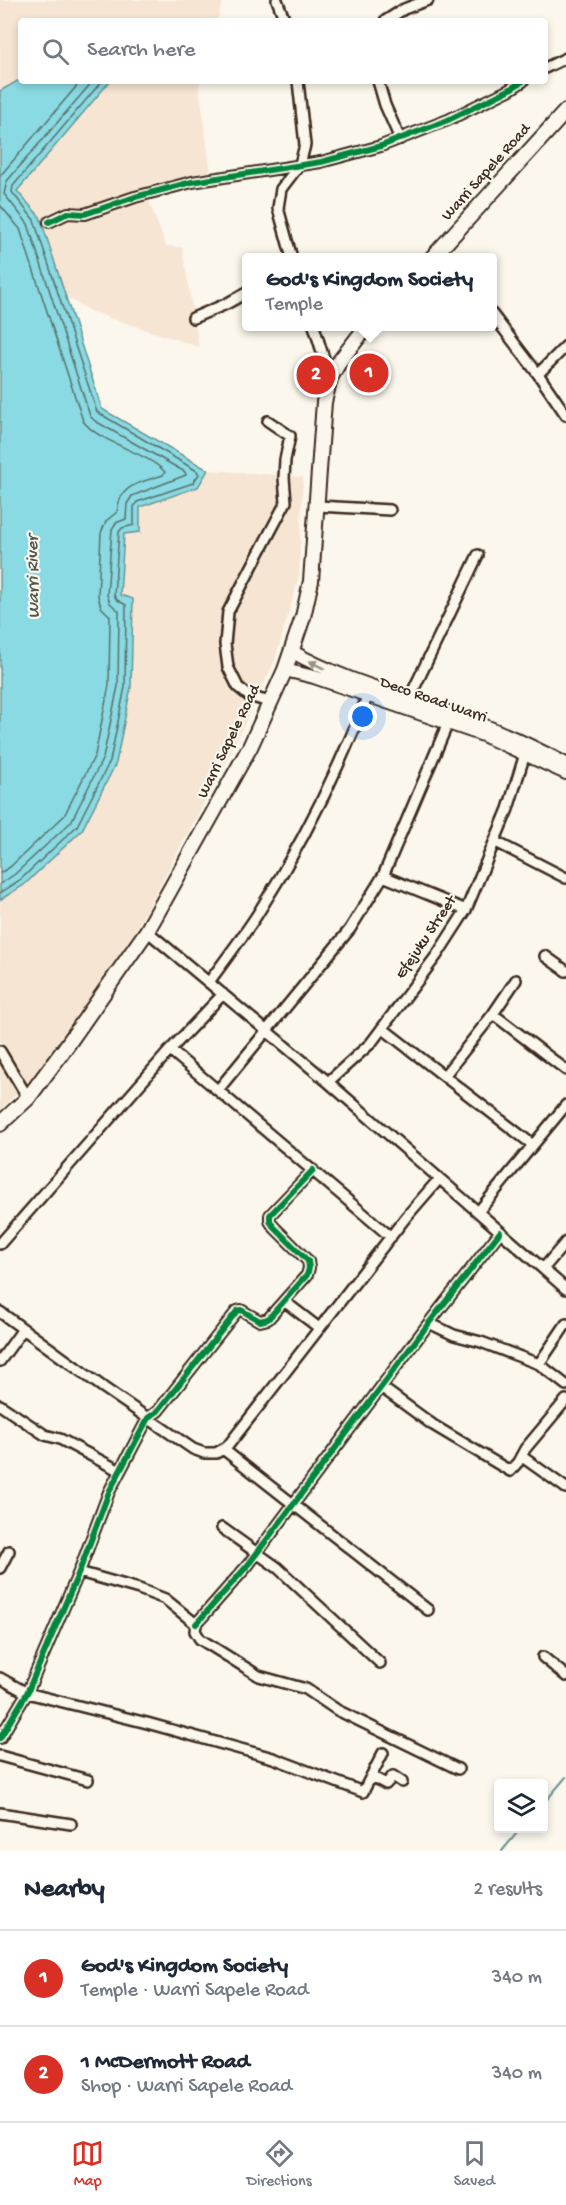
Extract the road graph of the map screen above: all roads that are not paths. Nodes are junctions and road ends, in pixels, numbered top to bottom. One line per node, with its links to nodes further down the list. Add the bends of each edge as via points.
1 (277, 0): 3 (street)
2 (428, 0): 4 (street)
3 (284, 18)
4 (390, 18)
5 (566, 58): 6 (street)
6 (548, 67)
7 (298, 84): 12 (street, via 305,145)
8 (379, 84): 11 (street)
9 (518, 84): 11 (street, via 448,120)
10 (566, 111): 15 (highway, Warri Sapele Road)
11 (400, 139): 12 (street, via 321,162)
12 (300, 164): 13 (street, via 192,182 85,214 68,213); 14 (street, via 281,189 278,208)
13 (49, 222)
14 (291, 253)
15 (442, 253)
16 (242, 295): 17 (street)
17 (193, 318)
18 (497, 321): 22 (street)
19 (315, 331): 23 (street)
20 (364, 331): 23 (highway, Warri Sapele Road)
21 (566, 346): 22 (street)
22 (538, 374): 24 (street)
23 (330, 378): 26 (highway, Warri Sapele Road, via 324,402)
24 (566, 415)
25 (268, 421): 33 (street, via 290,436 285,460 286,502 228,612 225,644 228,667 238,687 249,696)
26 (318, 506): 27 (street); 29 (highway, Warri Sapele Road, via 311,581)
27 (390, 510)
28 (478, 555): 32 (street)
29 (291, 651): 30 (highway, Warri Sapele Road); 32 (main road, Deco Road Warri, one-way to 29, via 326,670)
30 (285, 670): 31 (main road, Deco Road Warri); 33 (highway, Warri Sapele Road)
31 (368, 695): 34 (main road, Deco Road Warri); 45 (street, via 324,797 292,857)
32 (409, 699): 36 (main road, Deco Road Warri, via 487,726)
33 (269, 702): 41 (highway, Warri Sapele Road, via 244,757)
34 (448, 723): 35 (main road, Deco Road Warri); 38 (street)
35 (525, 754): 36 (main road, Deco Road Warri); 37 (street, Efejuku Street)
36 (565, 767)
37 (496, 842): 39 (street); 40 (street, Efejuku Street)
38 (383, 876): 40 (street); 49 (street, via 350,929)
39 (566, 878)
40 (466, 909): 48 (street, Efejuku Street)
41 (147, 932): 45 (street); 56 (highway, Warri Sapele Road)
42 (545, 956): 43 (street)
43 (566, 971)
44 (516, 980): 47 (street)
45 (209, 982): 46 (street)
46 (223, 994): 49 (street); 50 (street)
47 (493, 1014): 52 (street); 53 (street)
48 (382, 1028): 53 (street); 54 (street, Efejuku Street)
49 (267, 1031): 54 (street); 55 (street)
50 (170, 1050): 55 (street); 66 (street)
51 (0, 1051): 56 (street)
52 (566, 1070)
53 (444, 1076): 59 (street)
54 (328, 1082): 61 (street)
55 (218, 1090): 60 (street)
56 (28, 1098): 58 (highway, Warri Sapele Road)
57 (566, 1105): 59 (street)
58 (0, 1124)
59 (533, 1145): 62 (street)
60 (313, 1170): 64 (street); 69 (street, via 270,1215 274,1227 308,1260 307,1275)
61 (439, 1179): 62 (street); 64 (street)
62 (478, 1212): 63 (street)
63 (500, 1232): 67 (street); 71 (street)
64 (391, 1237): 73 (street)
65 (566, 1242): 67 (street)
66 (0, 1244)
67 (543, 1269): 68 (street)
68 (566, 1289)
69 (284, 1301): 73 (street); 81 (street, via 268,1319 260,1321 237,1311 158,1411)
70 (0, 1312): 74 (street)
71 (429, 1323): 76 (street); 78 (street)
72 (566, 1324): 76 (street)
73 (319, 1328): 82 (street)
74 (23, 1329): 75 (street); 81 (street)
75 (0, 1361)
76 (539, 1364): 77 (street)
77 (566, 1385)
78 (381, 1387): 83 (street, via 504,1469 513,1470); 86 (street)
79 (566, 1400): 83 (street)
80 (1, 1407): 84 (street, via 45,1435)
81 (148, 1418): 82 (street, via 193,1449 216,1453); 84 (street)
82 (223, 1449): 86 (street)
83 (521, 1456): 85 (street)
84 (120, 1471): 91 (street)
85 (566, 1488)
86 (292, 1505): 89 (street); 92 (street)
87 (222, 1528): 89 (street)
88 (9, 1551): 90 (street)
89 (257, 1552): 93 (street); 95 (street)
90 (0, 1568)
91 (79, 1572): 93 (street, via 165,1599); 98 (street)
92 (428, 1610)
93 (196, 1624): 102 (street, via 200,1639 259,1676 306,1689 337,1710)
94 (543, 1658): 96 (street)
95 (380, 1663)
96 (566, 1676)
97 (0, 1678): 98 (street)
98 (27, 1693): 99 (street); 103 (street, via 273,1758 363,1792)
99 (0, 1738)
100 (383, 1753): 103 (street)
101 (0, 1756): 104 (street)
102 (458, 1769)
103 (371, 1776): 105 (street, via 386,1784 393,1776)
104 (88, 1780)
105 (402, 1782)
106 (0, 1814): 107 (street)
107 (71, 1824)

